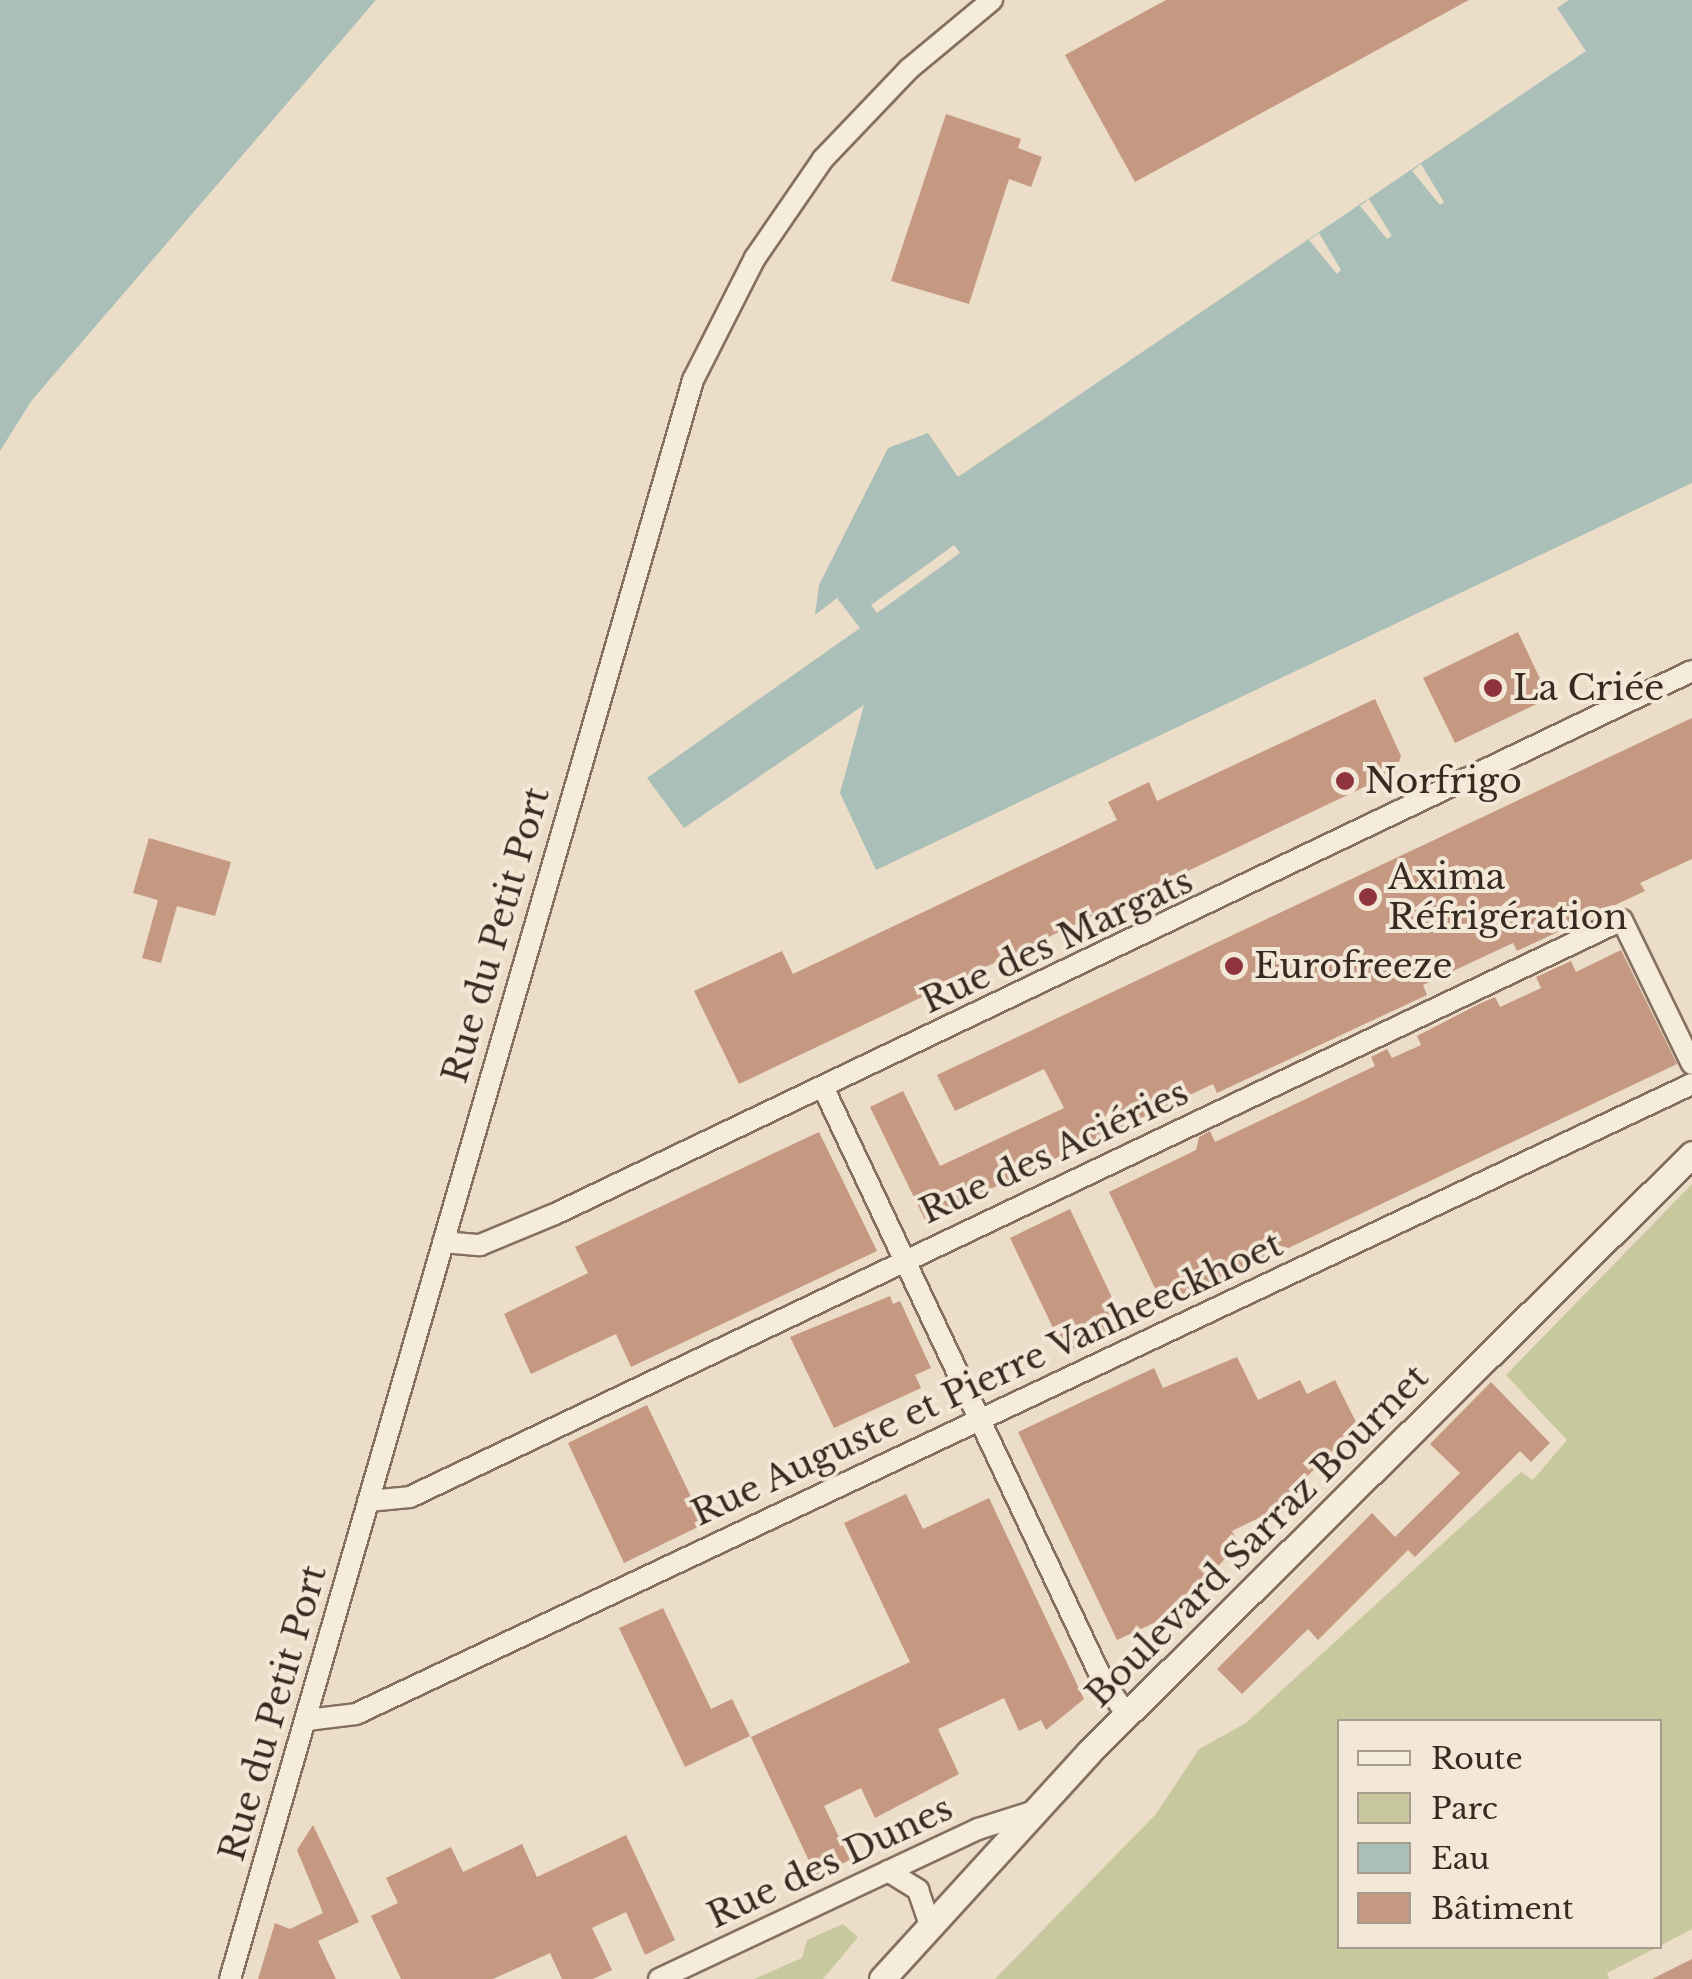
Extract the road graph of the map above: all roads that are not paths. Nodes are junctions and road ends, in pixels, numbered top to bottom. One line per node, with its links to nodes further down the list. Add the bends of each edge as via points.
1 (992, 0): 7 (street, Rue du Petit Port, via 909,70 824,159 774,226 704,353 670,446)
2 (1692, 671): 5 (street, Rue des Margats)
3 (1692, 1064): 8 (street, Rue des Aciéries, via 1622,920)
4 (1692, 1084): 9 (street, Rue Auguste et Pierre Vanheeckhoet)
5 (823, 1087): 7 (street, Rue des Margats, via 504,1236 472,1246); 8 (street)
6 (1692, 1154): 11 (street, Boulevard Sarraz Bournet)
7 (443, 1242): 10 (street, Rue du Petit Port)
8 (904, 1259): 9 (street); 10 (street, Rue des Aciéries, via 410,1497)
9 (980, 1419): 11 (street, via 1102,1679); 12 (street, Rue Auguste et Pierre Vanheeckhoet, via 356,1714)
10 (368, 1501): 12 (street, Rue du Petit Port)
11 (1127, 1715): 13 (street, Boulevard Sarraz Bournet)
12 (307, 1720): 16 (street, Rue du Petit Port)
13 (1032, 1812): 14 (street, Rue des Dunes, via 990,1823); 15 (street, Boulevard Sarraz Bournet)
14 (888, 1871): 15 (street, via 918,1890); 17 (street, Rue des Dunes)
15 (930, 1924): 18 (street, Boulevard Sarraz Bournet)
16 (230, 1979)
17 (659, 1979)
18 (882, 1979)

